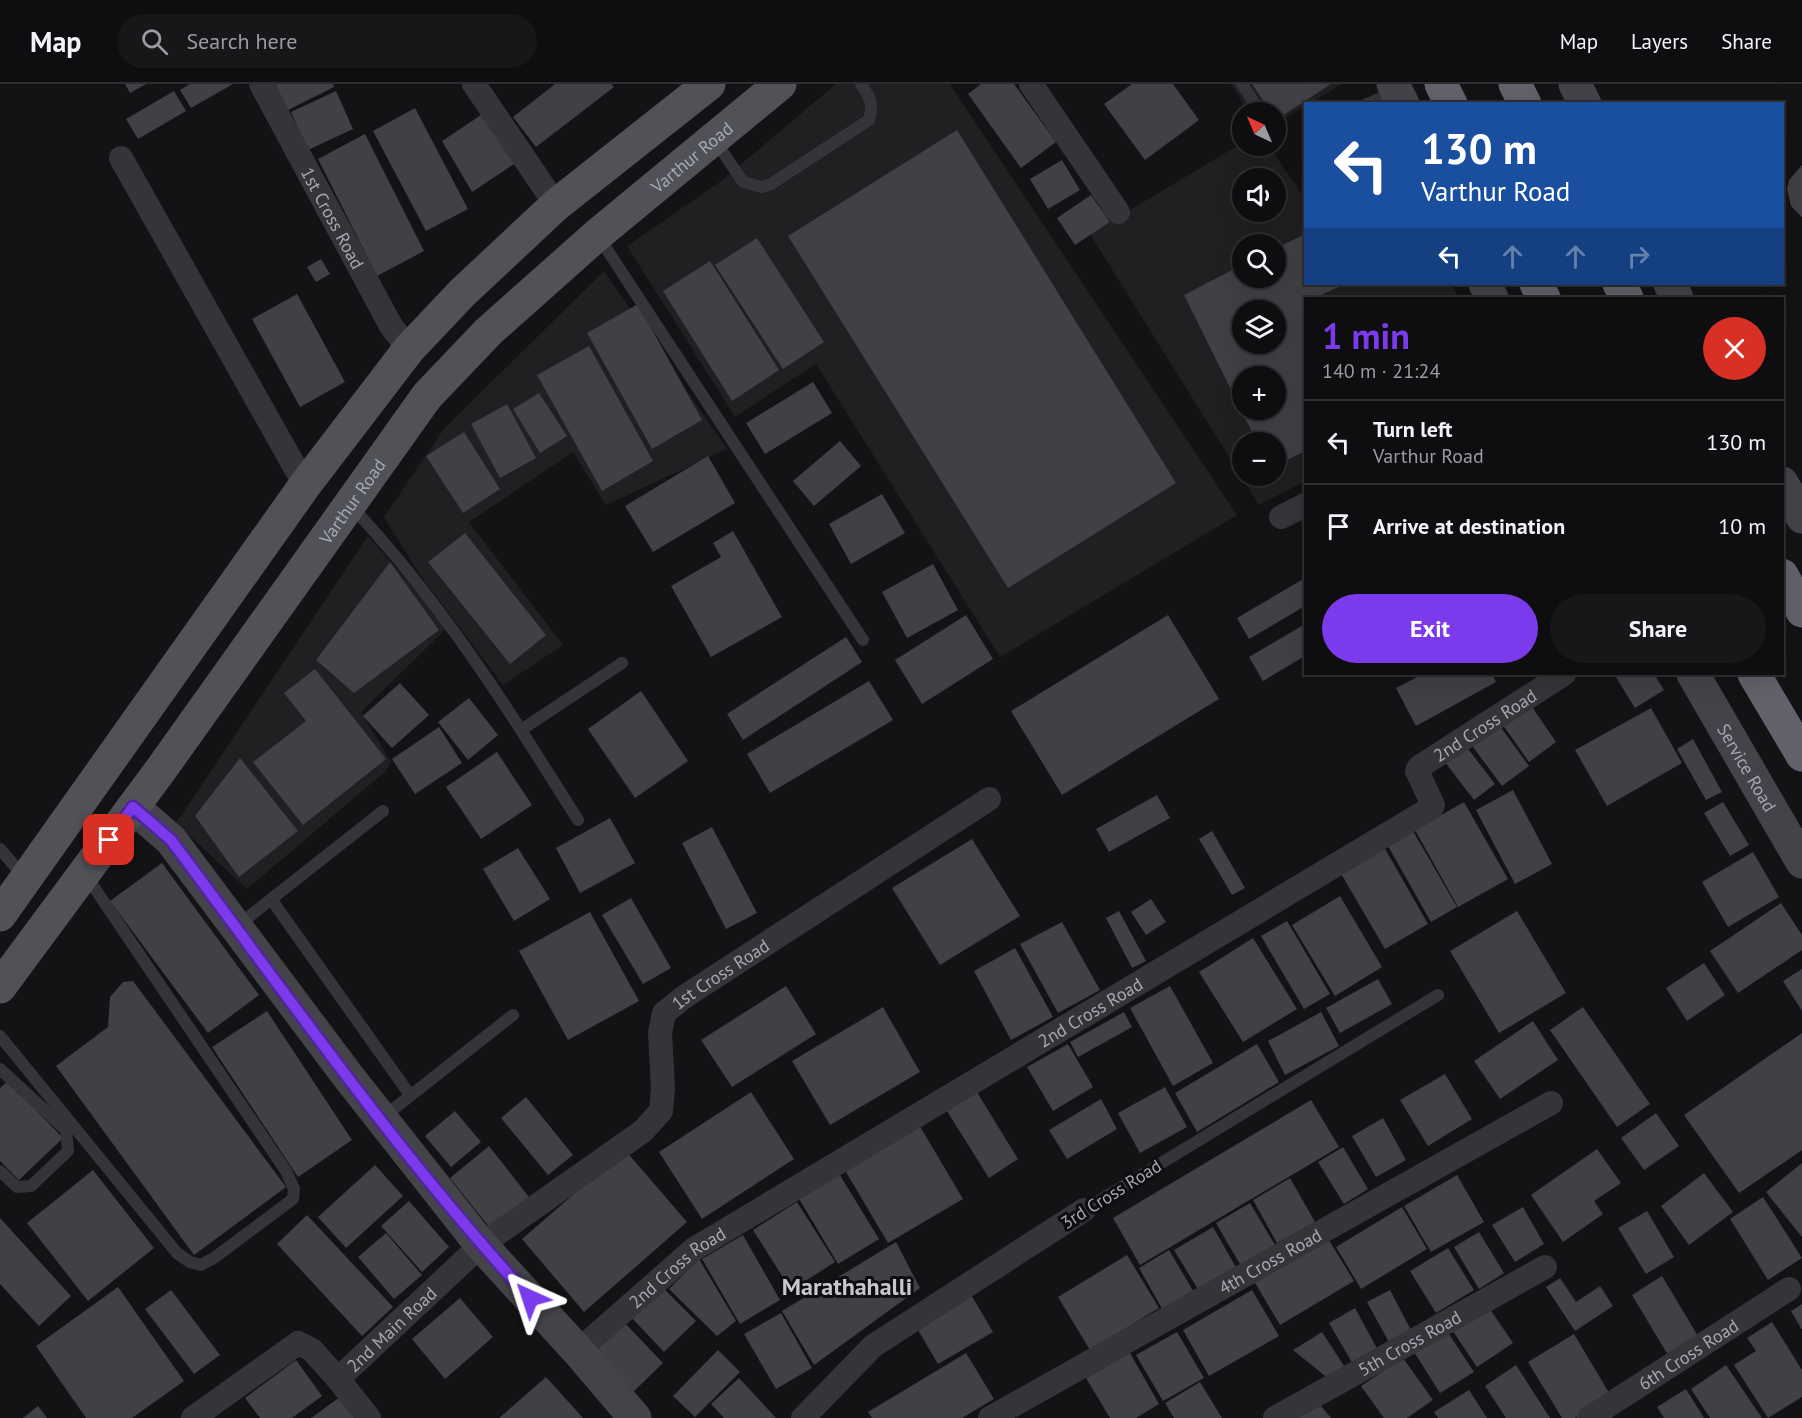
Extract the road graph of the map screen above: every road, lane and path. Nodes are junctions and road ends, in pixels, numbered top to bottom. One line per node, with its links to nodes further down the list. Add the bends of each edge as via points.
1 (261, 84): 20 (street, 1st Cross Road, via 391,326)
2 (474, 84): 17 (street)
3 (709, 84): 17 (main road)
4 (780, 84): 15 (main road, Varthur Road)
5 (861, 84): 15 (lane, via 871,99 873,110 869,120 771,184 762,187 743,182)
6 (1031, 84): 18 (street)
7 (1242, 84): 11 (lane)
8 (1442, 84): 12 (highway)
9 (1515, 84): 13 (highway)
10 (1575, 84): 14 (street)
11 (1254, 102)
12 (1450, 102)
13 (1524, 102)
14 (1584, 102)
15 (713, 138): 19 (main road, Varthur Road)
16 (121, 158): 21 (street)
17 (556, 205): 20 (main road)
18 (1118, 212)
19 (597, 235): 23 (main road, Varthur Road, via 489,331 427,396); 29 (lane)
20 (409, 349): 21 (main road)
21 (304, 485): 43 (main road)
22 (1784, 486): 26 (street)
23 (349, 502): 34 (lane, via 462,639); 37 (main road, Varthur Road)
24 (1304, 506): 25 (street)
25 (1281, 517)
26 (1802, 517)
27 (1784, 579): 28 (highway)
28 (1802, 611)
29 (863, 640)
30 (622, 663): 34 (lane)
31 (1562, 675): 60 (street, 2nd Cross Road, via 1419,767 1417,771 1434,805 1431,808 694,1249)
32 (1694, 675): 41 (street, Service Road)
33 (1755, 675): 35 (highway)
34 (521, 730): 39 (lane)
35 (1802, 755)
36 (989, 799): 57 (street, 1st Cross Road, via 664,1013 660,1032 661,1111 643,1131)
37 (133, 807): 42 (main road, Varthur Road); 46 (street, via 171,840)
38 (382, 811): 44 (lane)
39 (578, 820)
40 (0, 849): 43 (lane)
41 (1802, 862)
42 (85, 873): 47 (main road, Varthur Road); 50 (lane, via 286,1171 294,1189 293,1199 214,1258 201,1265 190,1263 177,1253)
43 (25, 879): 45 (main road)
44 (271, 899): 46 (lane); 52 (lane)
45 (0, 915)
46 (236, 926): 54 (street)
47 (0, 987)
48 (1438, 995): 56 (lane, 3rd Cross Road)
49 (513, 1015): 52 (lane)
50 (0, 1036)
51 (0, 1069): 55 (lane, via 66,1130 68,1151 31,1186 17,1187)
52 (411, 1095): 54 (lane)
53 (1551, 1103): 66 (street, 4th Cross Road)
54 (381, 1118): 57 (street)
55 (0, 1171)
56 (1084, 1210): 65 (street, 3rd Cross Road, via 873,1346)
57 (481, 1245): 60 (street); 61 (street, 2nd Main Road)
58 (1545, 1267): 67 (street, 5th Cross Road)
59 (1789, 1289): 68 (street, 6th Cross Road)
60 (578, 1351): 64 (street)
61 (338, 1379): 62 (street, via 312,1350 298,1343); 63 (street, 2nd Main Road)
62 (193, 1418)
63 (369, 1418)
64 (635, 1418)
65 (803, 1418)
66 (990, 1418)
67 (1275, 1418)
68 (1589, 1418)

